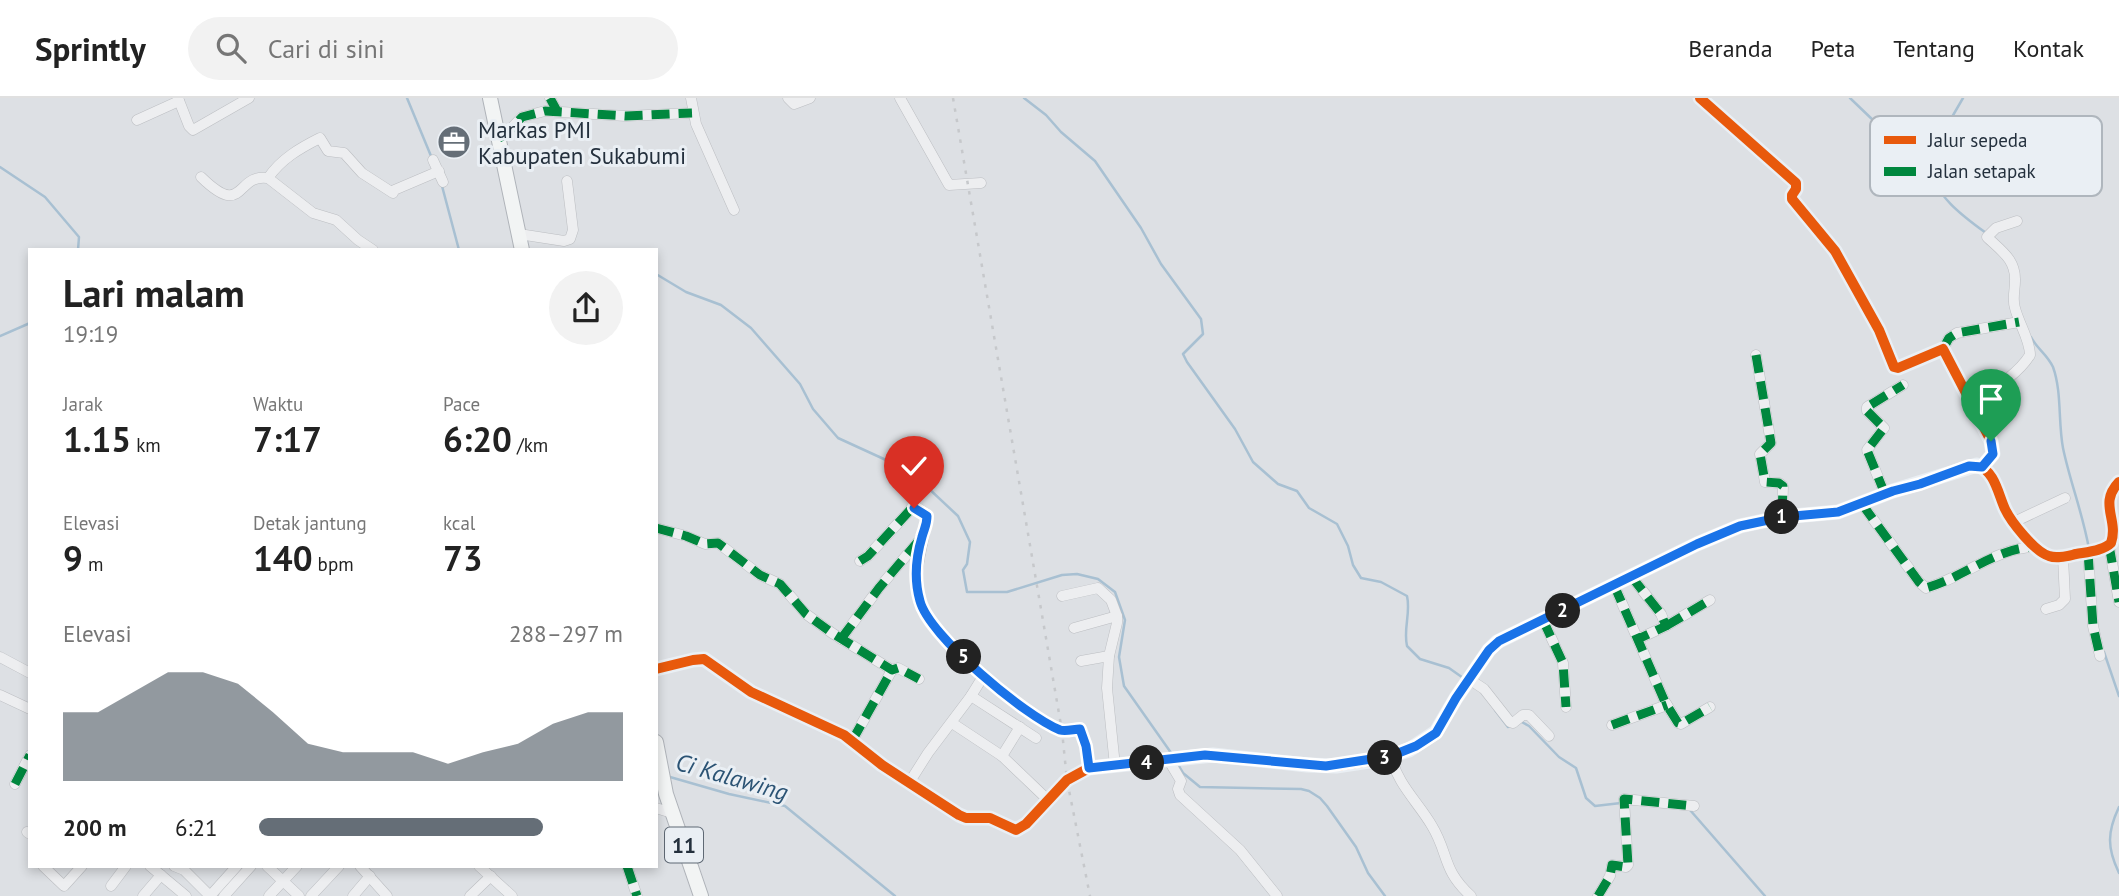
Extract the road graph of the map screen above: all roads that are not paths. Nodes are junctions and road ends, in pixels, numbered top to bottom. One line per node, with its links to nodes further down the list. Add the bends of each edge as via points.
1 (249, 98): 9 (street, via 192,130)
2 (490, 98): 13 (highway)
3 (550, 98): 10 (street)
4 (691, 98): 11 (street)
5 (788, 98): 6 (street, via 794,104)
6 (810, 98)
7 (900, 98): 18 (street, via 950,185)
8 (1700, 98): 24 (street, via 1796,183 1792,199 1835,251 1894,367)
9 (178, 100): 12 (street)
10 (557, 111): 11 (street, via 626,116); 13 (street, via 524,116)
11 (692, 113): 19 (street)
12 (137, 120)
13 (499, 138): 21 (highway)
14 (433, 160): 16 (street, via 441,176 392,192 362,173 344,153 328,151 320,138 286,158)
15 (201, 177): 16 (street, via 229,196 256,179)
16 (268, 178): 22 (street, via 313,212 336,220)
17 (567, 181): 21 (street, via 570,239)
18 (981, 183)
19 (734, 211)
20 (2017, 221): 23 (street, via 1996,228 1987,237 2011,262)
21 (520, 241)
22 (370, 248)
23 (2019, 322): 24 (street, via 1957,333); 27 (street, via 2030,347 2029,358)
24 (1943, 349): 27 (street)
25 (1756, 355): 33 (street, via 1771,443 1761,452 1762,474 1765,482 1783,486)
26 (1903, 385): 30 (street, via 1867,409 1884,428 1867,450)
27 (1971, 403): 28 (street, via 1993,449 1991,459)
28 (1982, 467): 30 (street, via 1969,466); 34 (street, via 1991,475)
29 (2119, 482): 37 (street, via 2109,497 2113,535)
30 (1885, 494): 32 (street)
31 (2065, 498): 34 (street)
32 (1862, 504): 33 (street, via 1832,513); 38 (street, via 1926,589 2006,553)
33 (1783, 517): 42 (street, via 1732,529)
34 (2014, 522): 38 (street)
35 (658, 529): 52 (street, via 705,544 718,543 760,575 780,584 806,614)
36 (922, 537): 41 (street, via 927,516 914,508); 52 (street); 61 (street, via 916,581 922,608 945,641)
37 (2109, 545): 39 (street); 46 (street)
38 (2035, 547): 40 (street, via 2049,556)
39 (2088, 552): 40 (street); 55 (street, via 2093,626)
40 (2063, 556): 47 (street, via 2065,598)
41 (860, 561)
42 (1631, 576): 43 (street); 50 (street)
43 (1614, 585): 49 (street); 53 (street)
44 (1062, 596): 48 (street, via 1098,588 1111,600)
45 (1710, 600): 50 (street)
46 (2119, 602)
47 (2046, 609)
48 (1117, 616): 51 (street); 54 (street)
49 (1543, 620): 63 (street, via 1494,644); 67 (street, via 1564,667)
50 (1666, 625): 53 (street)
51 (1074, 628)
52 (841, 639): 59 (street)
53 (1638, 639): 66 (street)
54 (1109, 656): 57 (street); 81 (street, via 1107,697)
55 (2100, 656)
56 (0, 657): 60 (street)
57 (1081, 661)
58 (658, 669): 75 (street, via 704,659 751,692)
59 (892, 670): 62 (street, via 898,668); 75 (street)
60 (28, 672)
61 (985, 675): 65 (street); 82 (street, via 1024,708 1062,731 1080,729)
62 (919, 679)
63 (1468, 681): 73 (street, via 1484,689 1510,722 1529,715); 78 (street, via 1436,733)
64 (0, 695): 69 (street)
65 (971, 696): 70 (street); 72 (street)
66 (1667, 705): 68 (street, via 1681,724); 71 (street)
67 (1566, 707)
68 (1710, 707)
69 (28, 708)
70 (952, 723): 77 (street); 83 (street)
71 (1612, 725)
72 (1020, 727): 74 (street); 77 (street)
73 (1549, 736)
74 (1036, 738)
75 (852, 741): 83 (street)
76 (658, 749): 88 (highway, 11)
77 (1002, 756): 85 (street)
78 (1391, 756): 80 (street, via 1326,766 1213,755); 119 (street, via 1396,774 1434,829 1451,874)
79 (28, 759): 84 (street)
80 (1170, 761): 81 (street); 118 (street, via 1181,780 1180,796 1240,850)
81 (1115, 766): 82 (street)
82 (1089, 768): 85 (street, via 1067,780)
83 (909, 783): 85 (street, via 963,817 989,818 1014,830)
84 (15, 784)
85 (1048, 800)
86 (1694, 806): 120 (street, via 1624,799 1628,865 1612,865)
87 (658, 809): 88 (street)
88 (672, 813): 117 (highway, 11)
89 (45, 868): 90 (street, via 64,886)
90 (80, 868)
91 (124, 868): 105 (street)
92 (152, 868): 101 (street)
93 (181, 868): 94 (street, via 210,896)
94 (243, 868): 108 (street)
95 (269, 868): 104 (street)
96 (295, 868): 104 (street)
97 (337, 868): 111 (street)
98 (362, 868): 102 (street)
99 (482, 868): 103 (street)
100 (628, 868): 116 (street)
101 (161, 875): 106 (street); 107 (street)
102 (370, 876): 112 (street); 113 (street)
103 (491, 876): 114 (street); 115 (street)
104 (283, 881): 109 (street); 110 (street)
105 (111, 886)
106 (184, 895)
107 (143, 896)
108 (224, 896)
109 (269, 896)
110 (299, 896)
111 (311, 896)
112 (353, 896)
113 (387, 896)
114 (470, 896)
115 (512, 896)
116 (637, 896)
117 (701, 896)
118 (1277, 896)
119 (1471, 896)
120 (1598, 896)

